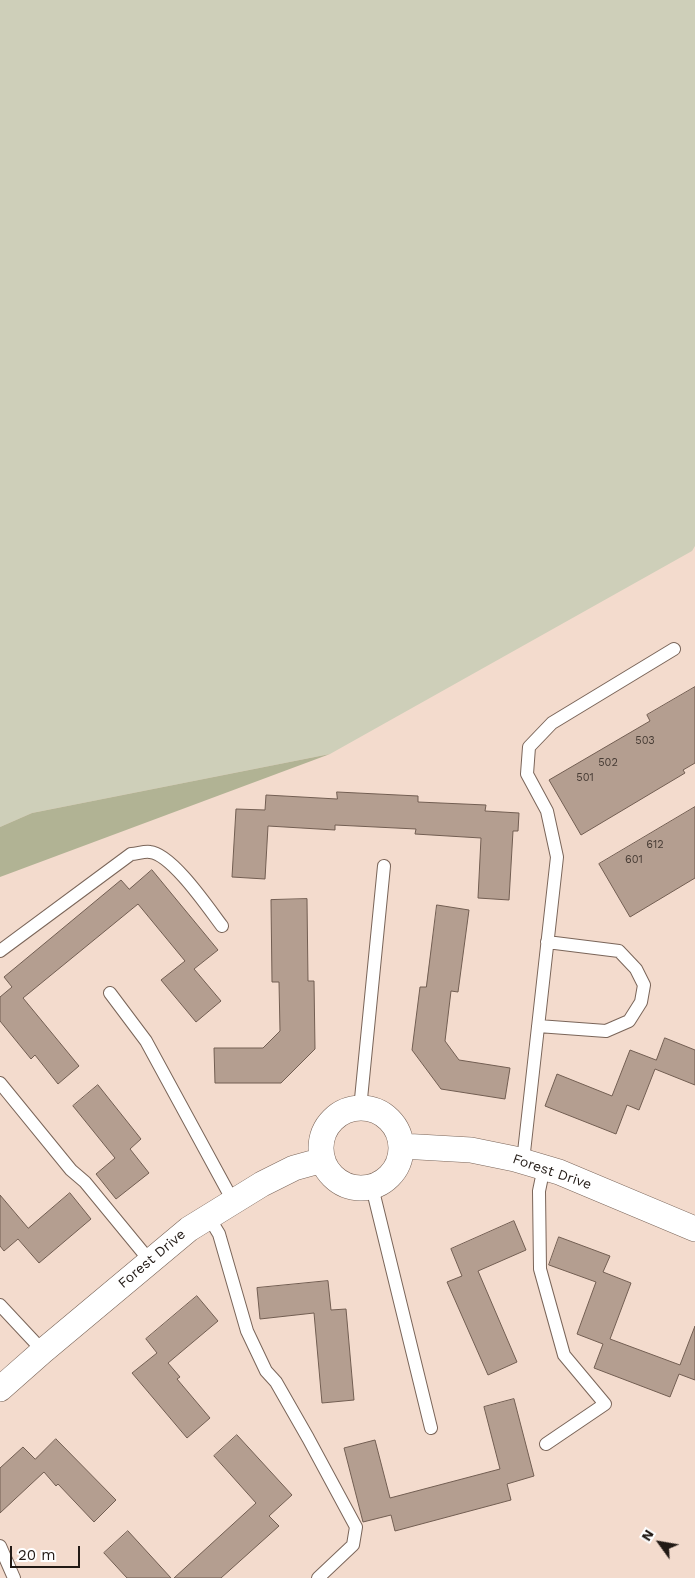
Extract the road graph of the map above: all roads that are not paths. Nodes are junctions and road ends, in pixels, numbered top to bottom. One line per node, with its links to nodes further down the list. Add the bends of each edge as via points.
1 (674, 649): 4 (lane, via 552,722 529,748 527,774 547,811 557,857)
2 (384, 866): 9 (lane)
3 (222, 926): 5 (lane, via 169,861 152,852 131,854)
4 (547, 942): 7 (lane); 7 (lane, via 619,951 636,969 644,985 641,1002 629,1021 606,1031)
5 (0, 951)
6 (110, 993): 14 (lane, via 146,1041)
7 (538, 1026): 12 (lane)
8 (0, 1082): 17 (lane)
9 (360, 1108): 10 (street, via 383,1115 392,1123); 11 (street, via 337,1116 329,1125 323,1136)
10 (401, 1146): 12 (street, Forest Drive, via 471,1150); 13 (street, via 395,1169)
11 (323, 1160): 13 (street, via 338,1181 350,1187); 14 (street, Forest Drive, via 294,1168)
12 (533, 1164): 16 (street, Forest Drive); 22 (lane, via 539,1191 540,1269 564,1355 605,1404)
13 (372, 1187): 21 (lane)
14 (233, 1201): 15 (street, Forest Drive)
15 (208, 1216): 17 (street, Forest Drive); 25 (lane, via 219,1234 247,1331 266,1371 276,1382 356,1527 353,1546)
16 (695, 1229)
17 (150, 1261): 19 (street, Forest Drive)
18 (0, 1305): 19 (lane)
19 (43, 1351): 20 (street, Forest Drive)
20 (0, 1389)
21 (431, 1428)
22 (546, 1444)
23 (0, 1546): 24 (lane)
24 (14, 1578)
25 (318, 1578)

